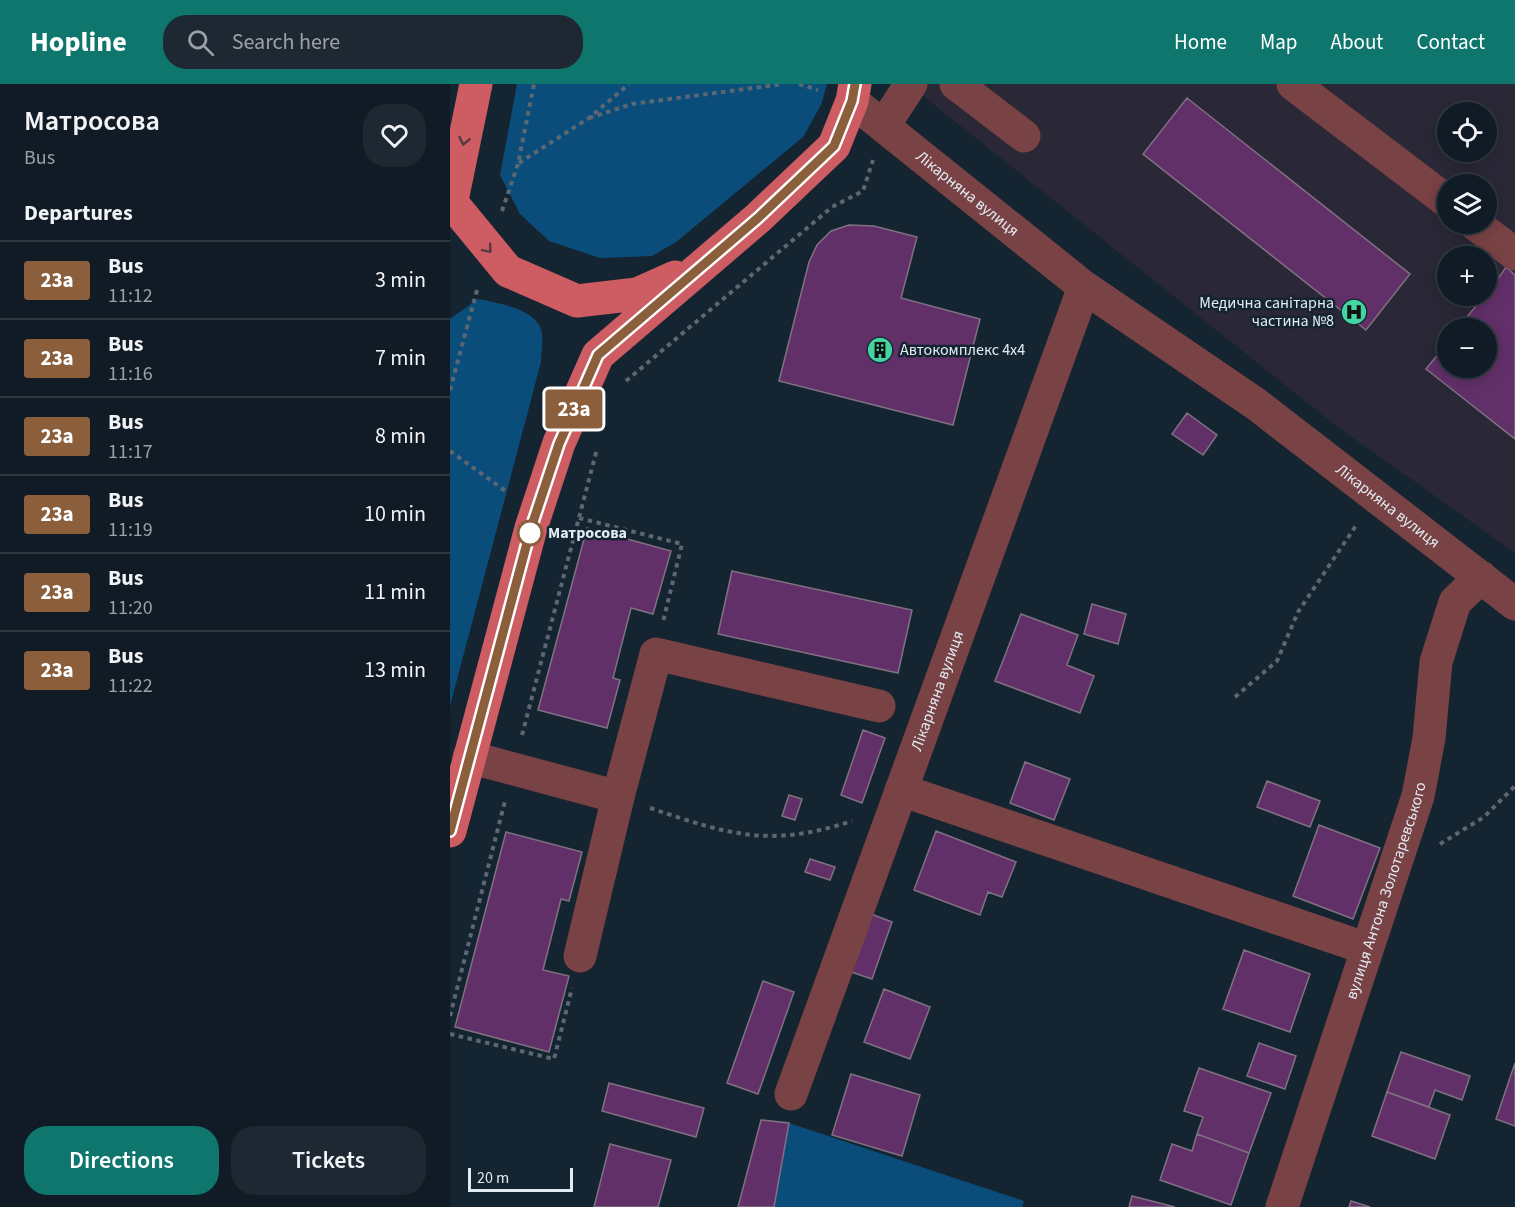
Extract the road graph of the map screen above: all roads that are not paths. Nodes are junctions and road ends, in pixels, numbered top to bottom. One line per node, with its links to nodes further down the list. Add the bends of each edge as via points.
1 (476, 84): 9 (main road, one-way to 9)
2 (911, 84): 6 (street)
3 (956, 84): 7 (street)
4 (1293, 84): 8 (street)
5 (854, 92): 6 (street, Лікарняна вулиця); 12 (main road, via 834,146)
6 (884, 125): 13 (street, Лікарняна вулиця)
7 (1024, 136)
8 (1437, 194)
9 (451, 206): 12 (main road, one-way to 12, via 508,271 577,301 638,294)
10 (1488, 234): 11 (street)
11 (1515, 254)
12 (706, 263): 17 (main road, via 598,355 559,444 531,528)
13 (1084, 287): 14 (street, Лікарняна вулиця, via 1256,404); 18 (street, Лікарняна вулиця)
14 (1480, 577): 15 (street, Лікарняна вулиця); 21 (street, вулиця Антона Золотаревського, via 1455,602 1436,662 1418,796)
15 (1515, 604)
16 (879, 705): 19 (street, via 656,654)
17 (469, 757): 19 (street); 20 (main road)
18 (901, 790): 21 (street); 23 (street, Лікарняна вулиця)
19 (618, 797): 22 (street)
20 (450, 831)
21 (1365, 948): 24 (street, вулиця Антона Золотаревського)
22 (580, 956)
23 (791, 1094)
24 (1282, 1207)

